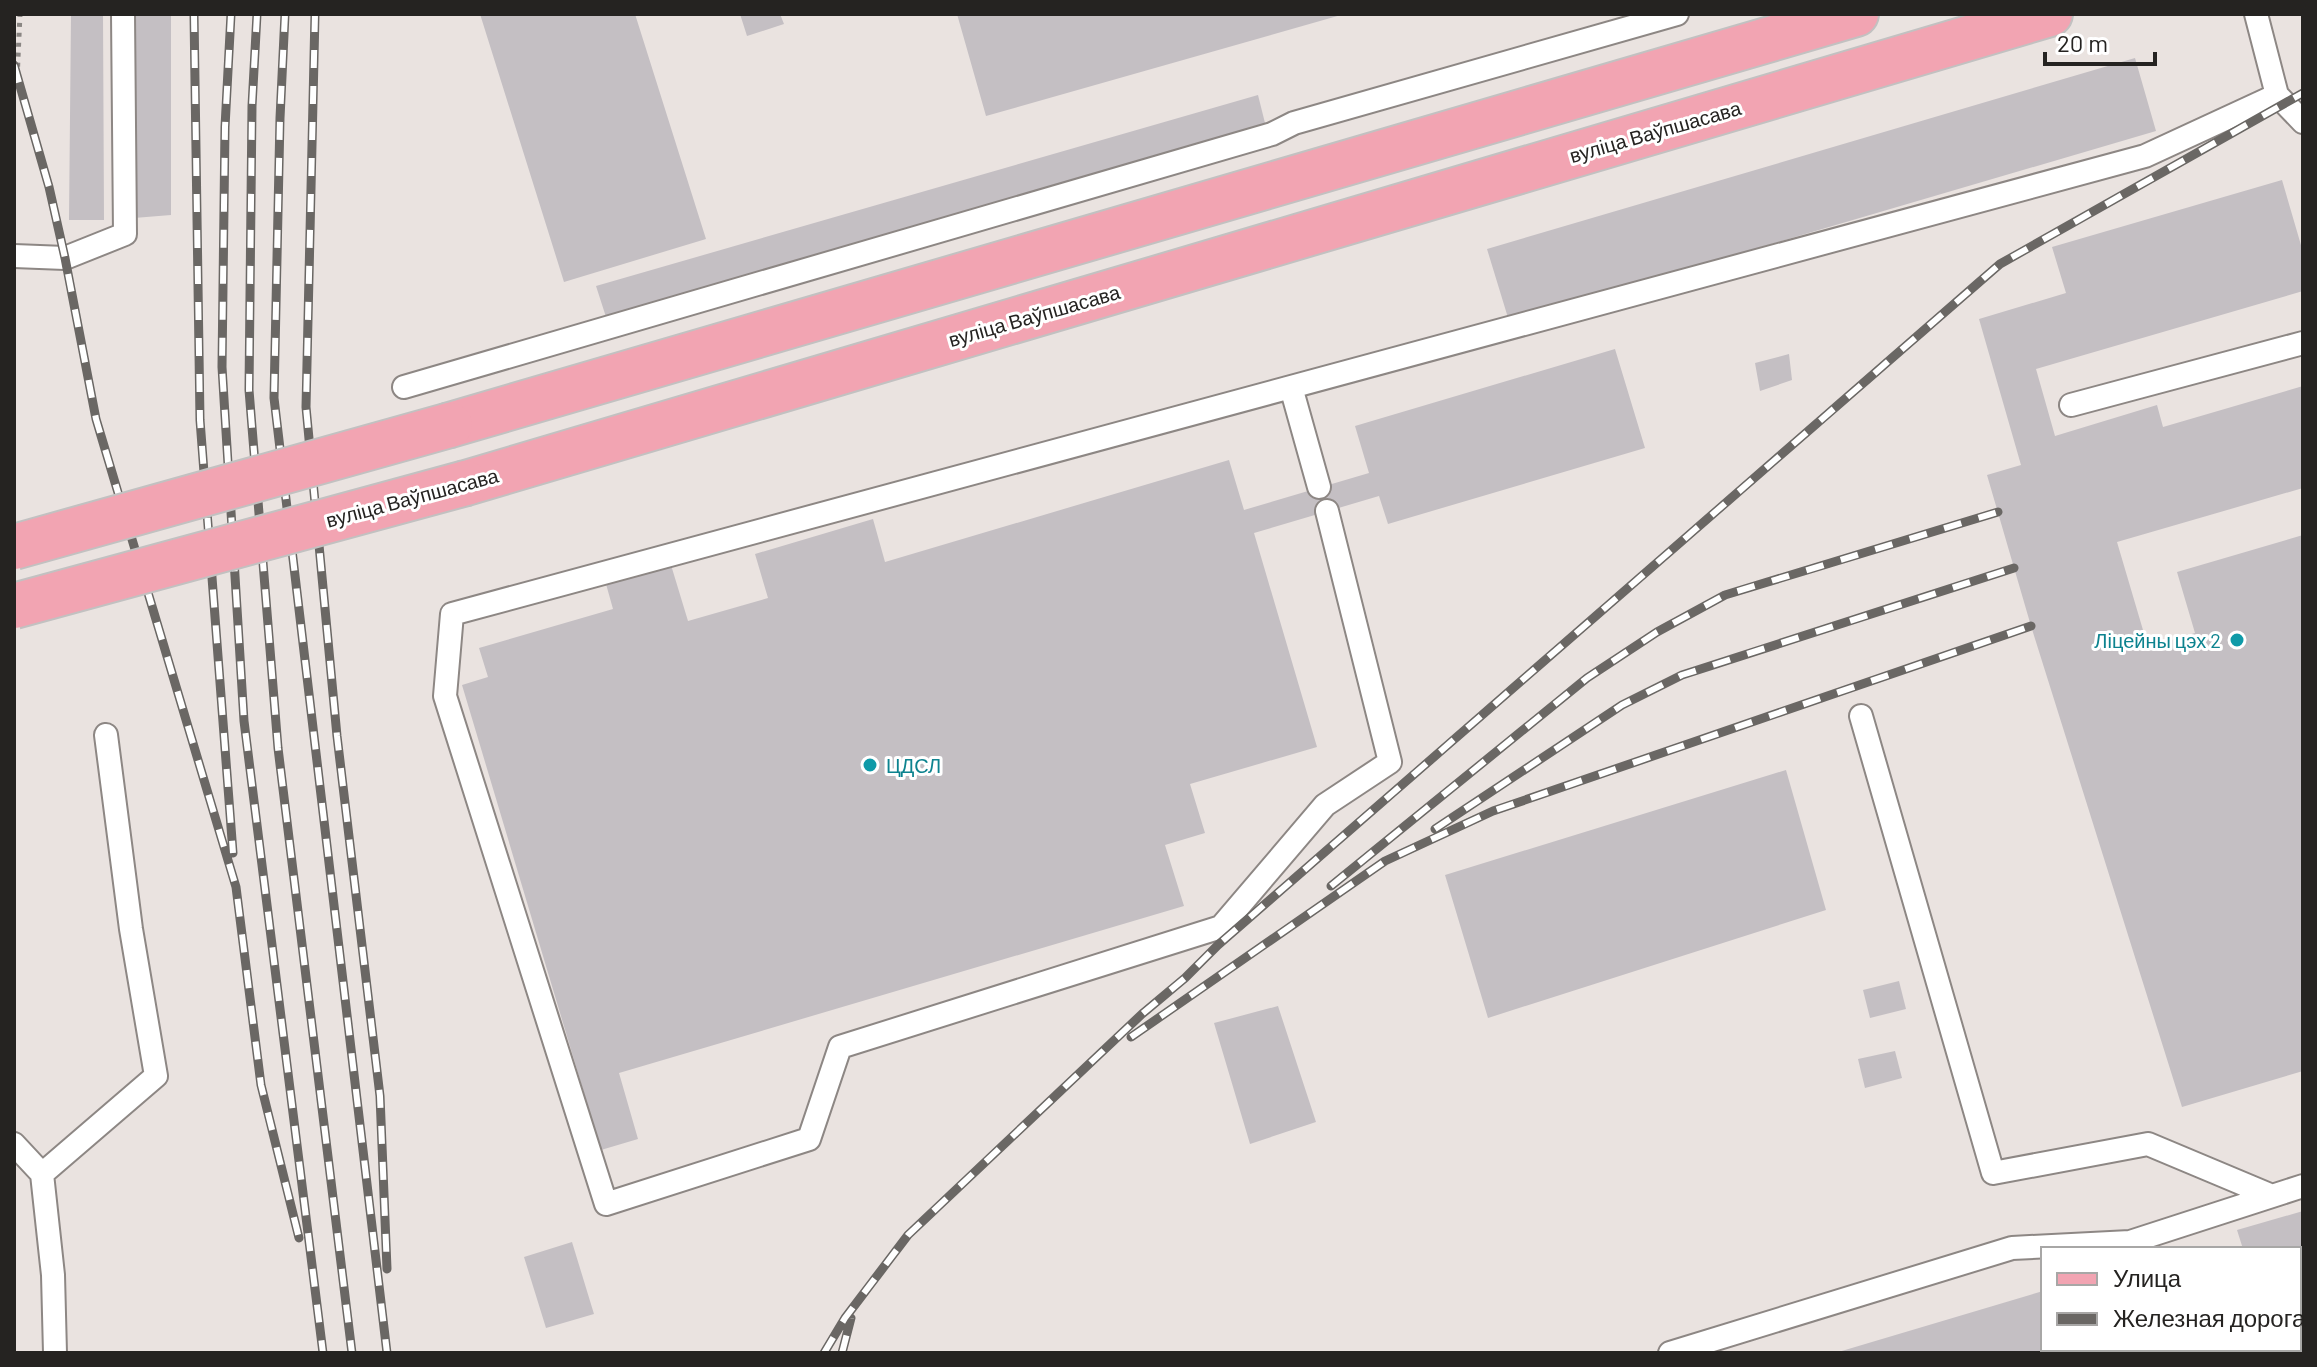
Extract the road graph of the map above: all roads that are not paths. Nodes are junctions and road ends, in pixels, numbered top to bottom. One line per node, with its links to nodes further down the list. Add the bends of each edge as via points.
1 (123, 14): 8 (lane, via 125,234 65,258)
2 (1677, 14): 10 (lane)
3 (1856, 14): 15 (main road, bridge)
4 (2050, 14): 16 (main road, вуліца Ваўпшасава, bridge, via 466,483)
5 (2256, 14): 6 (lane)
6 (2277, 95): 7 (lane); 11 (lane, via 2145,156)
7 (2303, 122)
8 (14, 256)
9 (2303, 343): 12 (lane)
10 (404, 387)
11 (1291, 387): 13 (lane); 14 (lane, via 452,614 445,696 606,1204 809,1139 840,1047 1221,927 1325,805 1390,762)
12 (2071, 405)
13 (1319, 487)
14 (1327, 511)
15 (14, 547)
16 (14, 606)
17 (1861, 716): 22 (lane, via 1993,1173 2148,1144)
18 (106, 735): 20 (lane, via 156,1076)
19 (14, 1144): 20 (lane)
20 (42, 1174): 23 (lane)
21 (2303, 1186): 22 (lane)
22 (2272, 1196): 24 (lane, via 2130,1242 2012,1248)
23 (55, 1353)
24 (1670, 1353)

